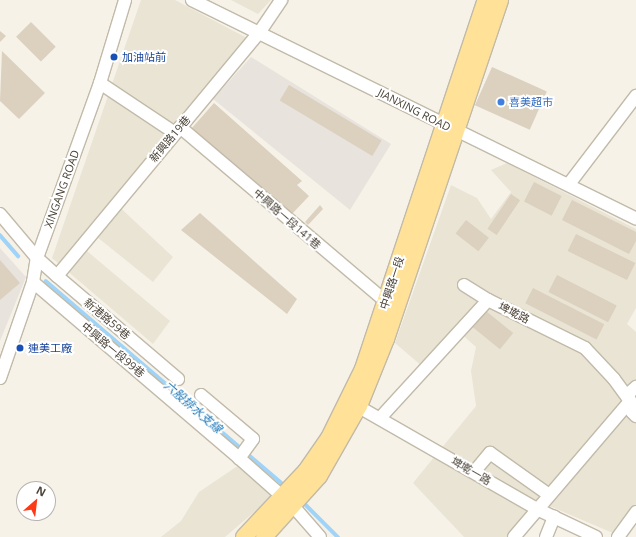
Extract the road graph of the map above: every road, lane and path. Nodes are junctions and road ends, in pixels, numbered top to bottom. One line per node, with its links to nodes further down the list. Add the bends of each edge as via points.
1 (124, 0): 7 (street, XINGANG ROAD)
2 (192, 0): 6 (street, JIANXING ROAD)
3 (282, 0): 6 (street, 新興路19巷)
4 (486, 0): 9 (main road, 中興路一段)
5 (500, 0): 9 (main road, 中興路一段)
6 (259, 33): 9 (street, JIANXING ROAD); 10 (street, 新興路19巷)
7 (100, 83): 10 (street, 中興路一段141巷); 14 (street, XINGANG ROAD)
8 (636, 96): 11 (street)
9 (449, 127): 11 (street, JIANXING ROAD); 19 (main road, 中興路一段)
10 (177, 130): 15 (street, 新興路19巷); 19 (street, 中興路一段141巷)
11 (569, 184): 13 (street, JIANXING ROAD)
12 (0, 214): 14 (street, 新港路59巷)
13 (636, 218)
14 (37, 258): 15 (street, 新港路59巷); 16 (street, XINGANG ROAD)
15 (57, 276): 21 (street, 新港路59巷)
16 (33, 282): 20 (street, XINGANG ROAD); 28 (street, 中興路一段99巷)
17 (464, 285): 18 (street)
18 (488, 300): 24 (street, 埤墘路, via 585,348 614,379); 27 (street, 埤墘路)
19 (391, 306): 25 (main road, 中興路一段)
20 (0, 378)
21 (178, 379)
22 (636, 387): 24 (street, via 628,394)
23 (201, 395): 28 (street, via 252,439)
24 (630, 401): 26 (street, 埤墘路, via 632,412); 30 (street)
25 (354, 404): 27 (street, 埤墘一路); 31 (main road, 中興路一段, via 318,476)
26 (636, 416)
27 (380, 418): 29 (street, 埤墘一路)
28 (239, 458): 31 (street, 中興路一段99巷)
29 (474, 472): 30 (street, via 490,452); 32 (street, 埤墘一路)
30 (549, 495): 32 (street)
31 (288, 502): 35 (main road, 中興路一段); 36 (main road, 中興路一段); 37 (street)
32 (539, 510): 34 (street, 埤墘一路); 38 (street)
33 (636, 512): 41 (street)
34 (554, 517): 39 (street); 40 (street, 埤墘一路)
35 (244, 537)
36 (264, 537)
37 (320, 537)
38 (514, 537)
39 (546, 537)
40 (596, 537)
41 (618, 537)

